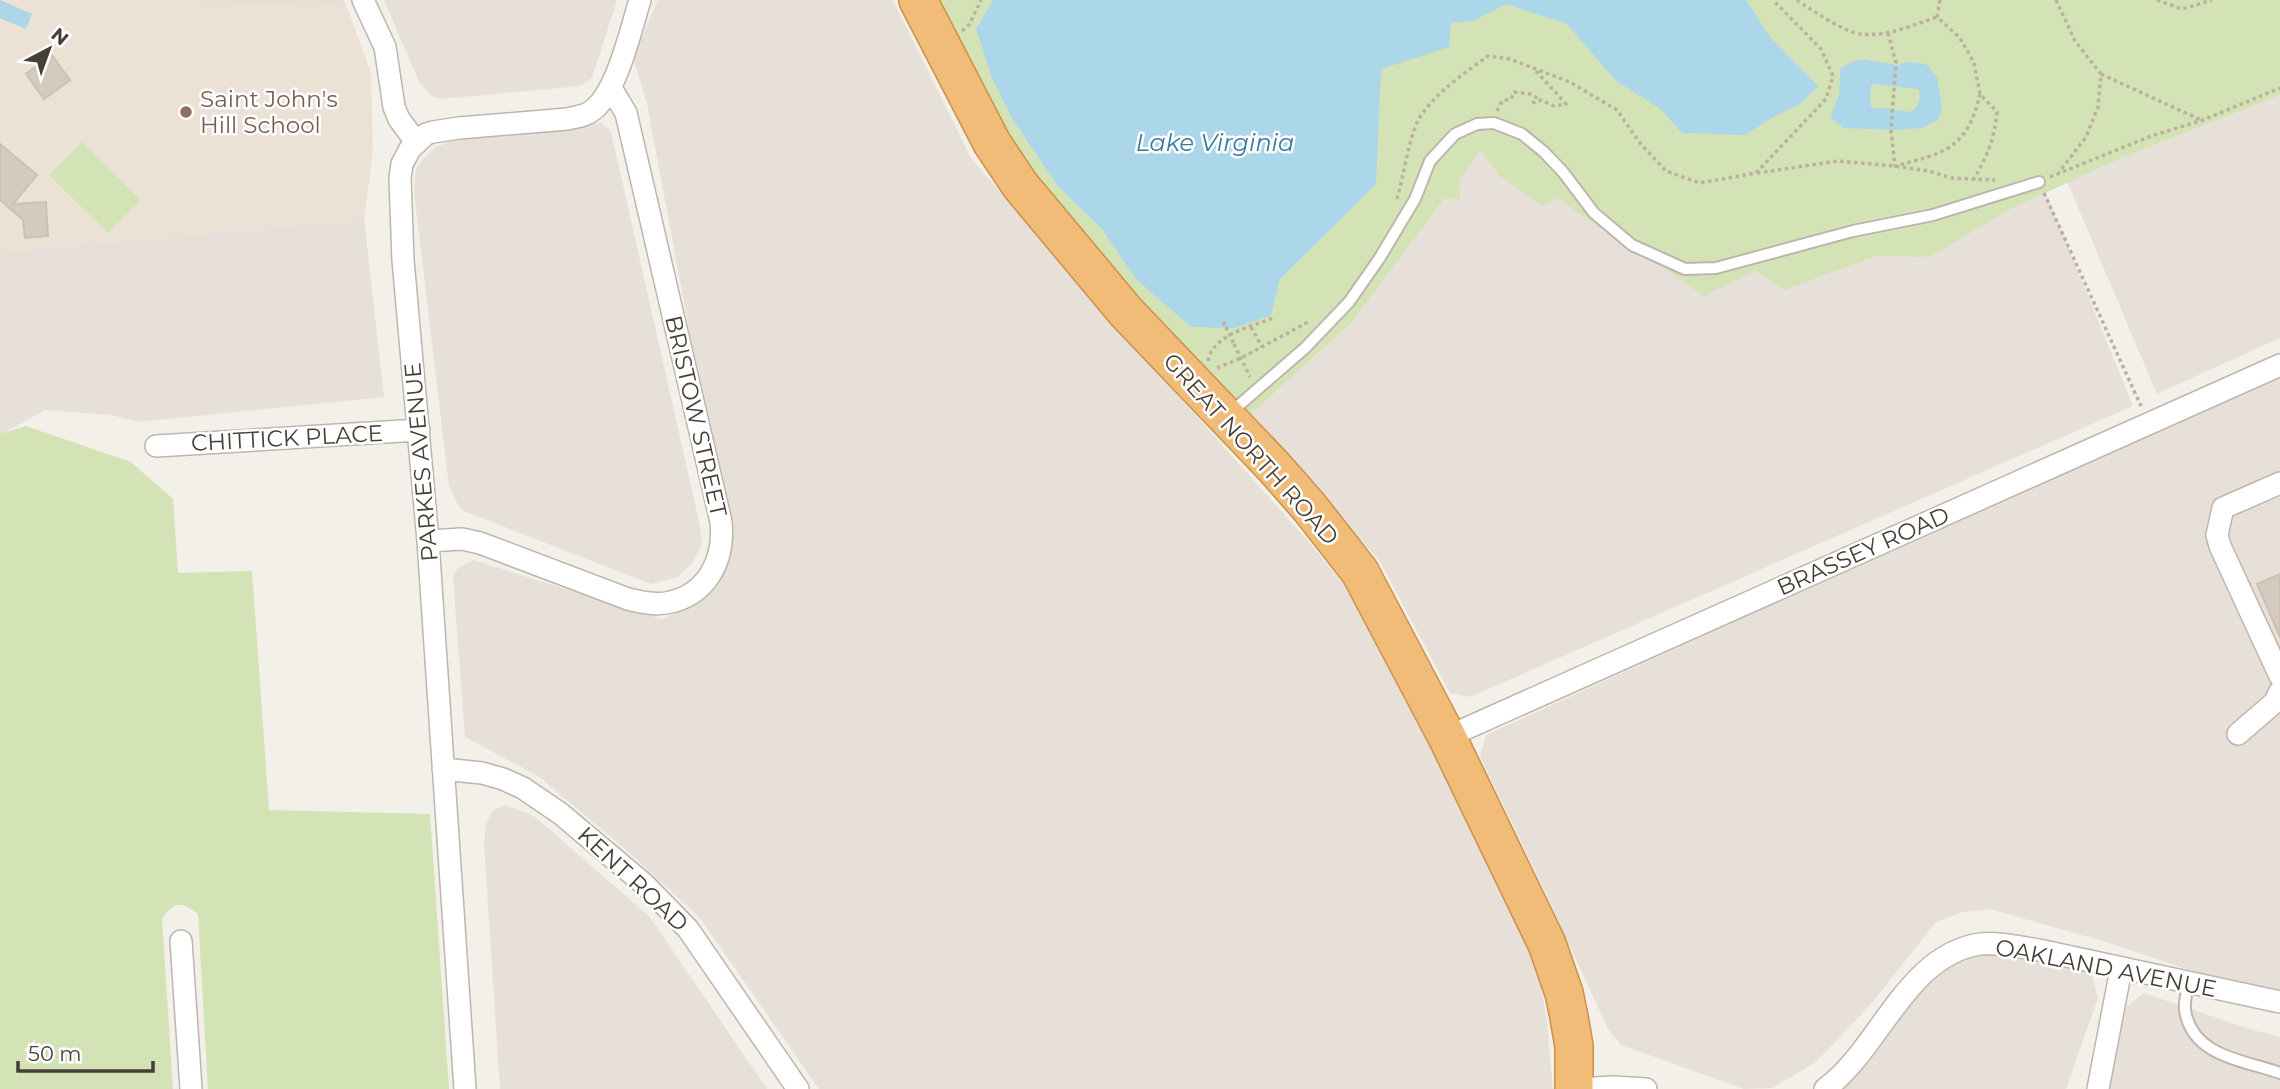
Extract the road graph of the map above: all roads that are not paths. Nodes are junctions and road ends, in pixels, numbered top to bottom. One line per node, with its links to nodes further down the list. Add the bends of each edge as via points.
1 (363, 0): 5 (street, via 384,47 394,107)
2 (640, 0): 4 (street)
3 (918, 0): 8 (highway, GREAT NORTH ROAD, via 1006,166 1126,312)
4 (611, 88): 5 (street, via 594,110 581,116 442,129); 12 (street, BRISTOW STREET, via 626,113 721,522 721,553 707,579 694,590 680,599 648,603 480,543)
5 (416, 142): 9 (street, PARKES AVENUE, via 402,164 400,196)
6 (2039, 182): 8 (lane, via 1933,215 1716,268 1685,269 1632,245 1594,213 1563,172 1522,134 1493,123 1476,124 1455,134 1430,161 1415,199 1349,302)
7 (2280, 365): 16 (street, BRASSEY ROAD)
8 (1226, 418): 16 (highway, GREAT NORTH ROAD, via 1310,508 1360,572)
9 (419, 430): 10 (street, CHITTICK PLACE); 12 (street, PARKES AVENUE)
10 (156, 446)
11 (2280, 483): 13 (street, via 2224,508 2217,535)
12 (428, 541): 17 (street, PARKES AVENUE)
13 (2280, 676)
14 (2277, 707): 15 (street)
15 (2238, 734)
16 (1447, 737): 26 (highway, GREAT NORTH ROAD, via 1557,970 1574,1046)
17 (443, 769): 24 (street, PARKES AVENUE); 25 (street, KENT ROAD, via 482,773 523,789 561,814 644,884 688,929)
18 (181, 941): 23 (street)
19 (2120, 968): 20 (street, OAKLAND AVENUE); 28 (street, OAKLAND AVENUE, via 2000,944 1955,951 1920,977 1848,1068); 29 (street)
20 (2188, 983): 21 (street, OAKLAND AVENUE); 22 (lane, via 2184,1008 2189,1026 2206,1045 2227,1058)
21 (2280, 1002)
22 (2280, 1073)
23 (191, 1089)
24 (465, 1089)
25 (798, 1089)
26 (1575, 1089): 27 (street)
27 (1646, 1089)
28 (1825, 1089)
29 (2098, 1089)

